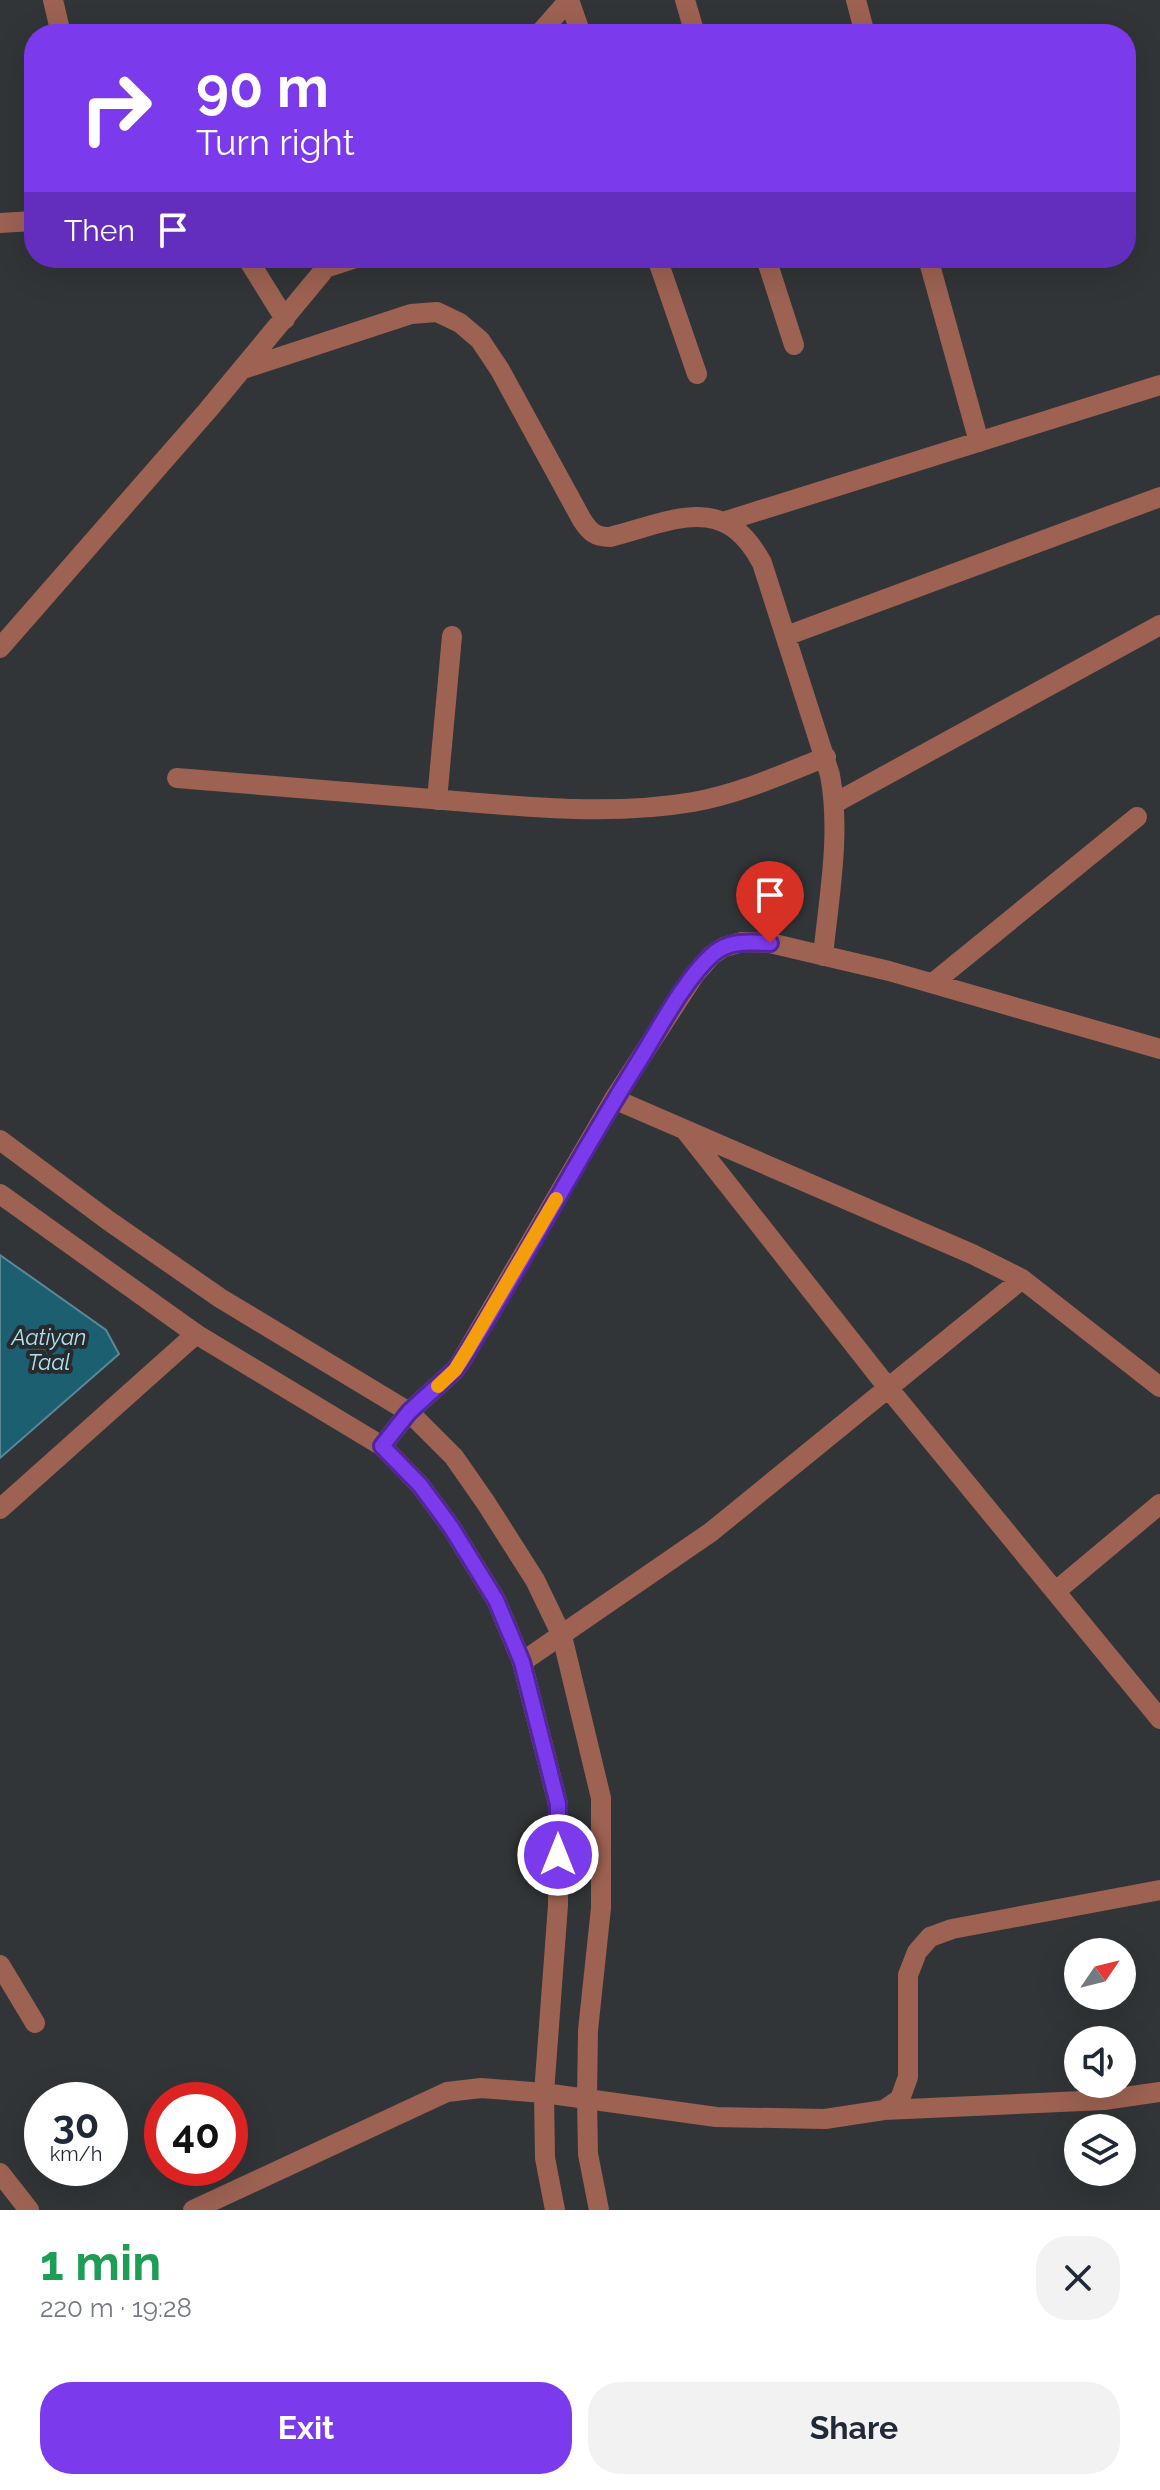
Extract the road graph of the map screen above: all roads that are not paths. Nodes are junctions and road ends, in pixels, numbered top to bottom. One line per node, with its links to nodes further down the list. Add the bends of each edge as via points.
1 (53, 0): 5 (street)
2 (569, 0): 6 (street); 7 (street)
3 (685, 0): 8 (street)
4 (856, 0): 9 (street)
5 (59, 24)
6 (548, 24)
7 (577, 24)
8 (692, 24)
9 (862, 24)
10 (24, 222): 11 (street)
11 (0, 223)
12 (253, 268): 17 (street)
13 (325, 268): 17 (street)
14 (660, 268): 20 (street)
15 (769, 268): 18 (street)
16 (931, 268): 22 (street)
17 (285, 319): 19 (street)
18 (794, 345)
19 (243, 369): 24 (street, via 411,314 437,312 480,340 590,532 610,537 697,516); 28 (street)
20 (697, 374)
21 (1160, 385): 22 (street)
22 (979, 442): 24 (street)
23 (1160, 497): 27 (street)
24 (726, 521): 27 (street, via 754,547)
25 (1160, 625): 32 (street)
26 (452, 636): 31 (street)
27 (786, 636): 29 (street)
28 (0, 648)
29 (826, 757): 31 (street, via 736,792 691,803 605,809); 32 (street)
30 (177, 778): 31 (street)
31 (437, 800)
32 (835, 803): 34 (street)
33 (1137, 817): 35 (street)
34 (823, 956): 35 (street); 37 (street, via 742,942 712,955)
35 (933, 983): 36 (street)
36 (1160, 1049)
37 (614, 1099): 38 (street); 45 (street, via 462,1360)
38 (685, 1130): 41 (street); 44 (street)
39 (0, 1140): 45 (street, via 220,1298)
40 (0, 1194): 42 (street)
41 (1022, 1279): 43 (street); 44 (street)
42 (196, 1334): 46 (street); 48 (street)
43 (1160, 1387)
44 (889, 1389): 49 (street); 50 (street, via 711,1532)
45 (409, 1412): 46 (street); 50 (street, via 454,1457 486,1503 535,1580)
46 (382, 1446): 51 (street, via 451,1527 496,1600)
47 (1160, 1504): 49 (street)
48 (0, 1509)
49 (1056, 1591): 52 (street)
50 (562, 1636): 51 (street); 58 (street, via 601,1798 601,1908 588,2030)
51 (522, 1662): 57 (street, via 558,1804 558,1905)
52 (1160, 1719)
53 (1160, 1890): 59 (street, via 930,1937 908,1975 908,2077 900,2099)
54 (0, 1965): 55 (street)
55 (35, 2023)
56 (1160, 2092): 59 (street, via 1104,2100)
57 (544, 2093): 58 (street); 62 (street, via 481,2088 447,2092); 63 (street, via 545,2158)
58 (587, 2099): 59 (street, via 716,2117 825,2119); 64 (street, via 588,2154)
59 (884, 2110)
60 (0, 2173): 61 (street)
61 (29, 2210)
62 (193, 2210)
63 (555, 2210)
64 (599, 2210)

